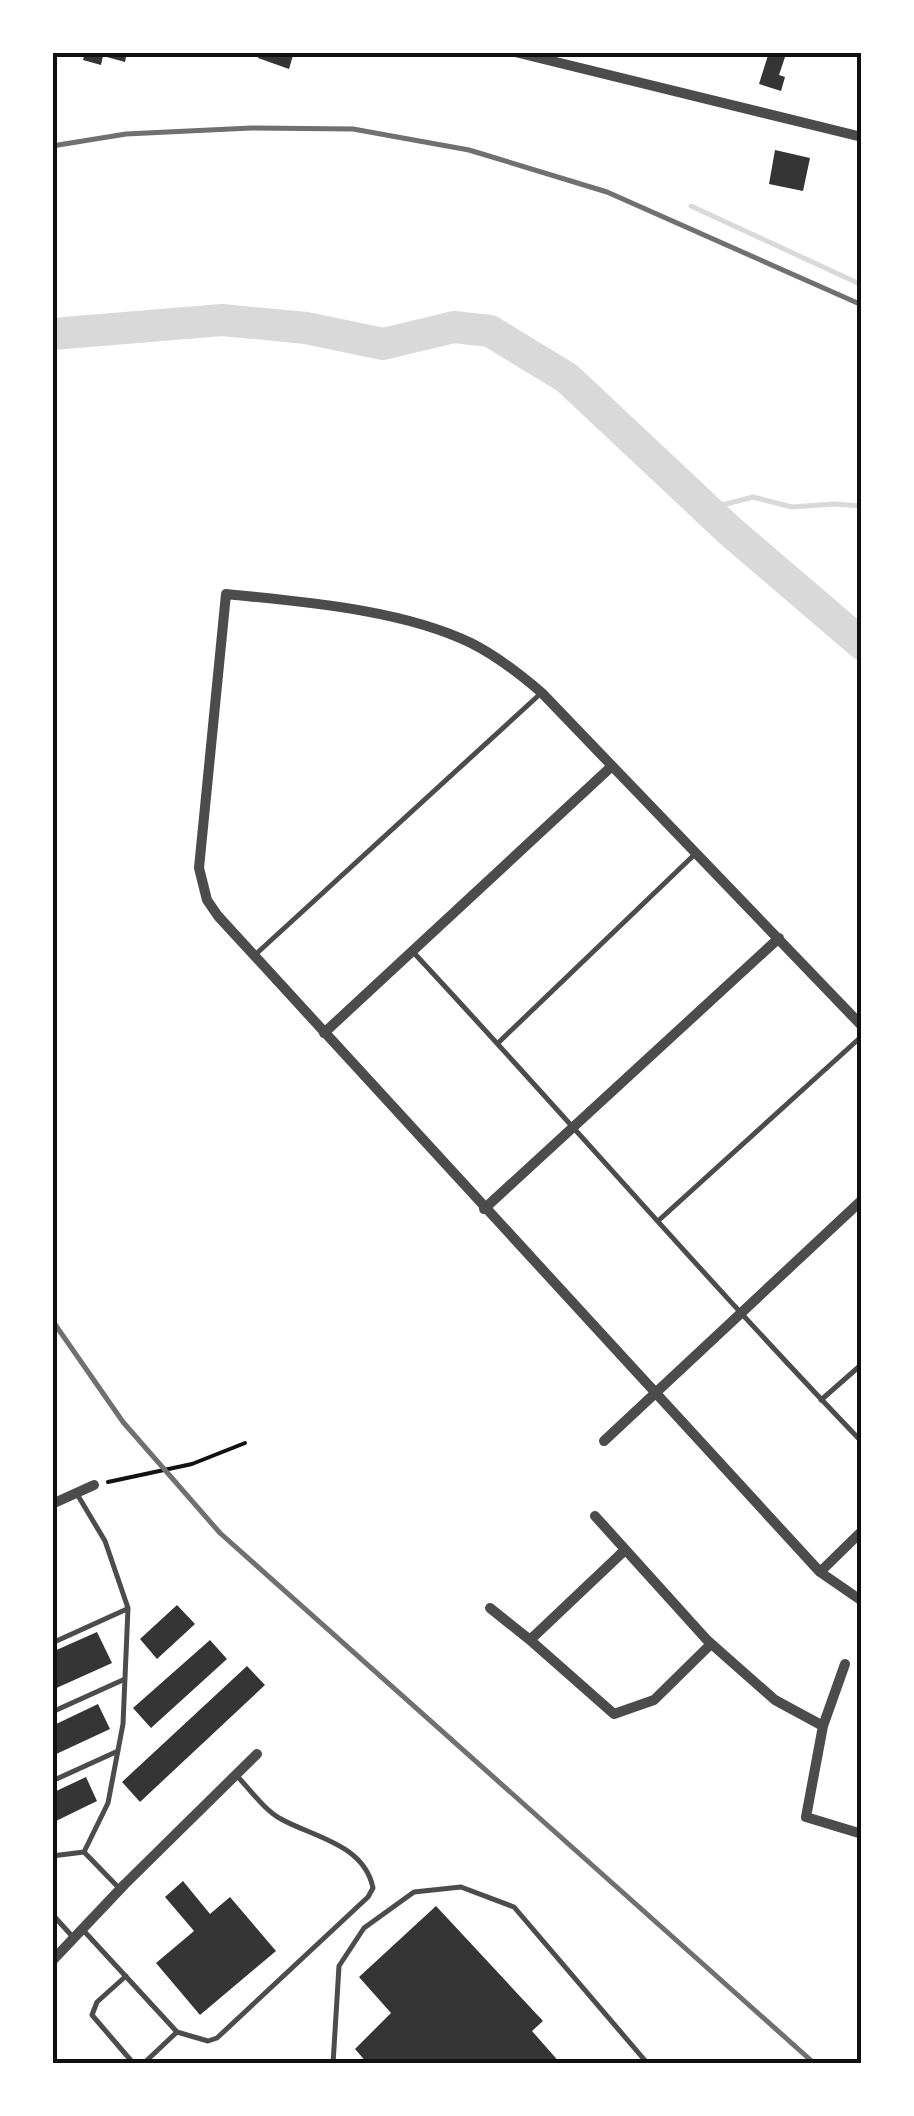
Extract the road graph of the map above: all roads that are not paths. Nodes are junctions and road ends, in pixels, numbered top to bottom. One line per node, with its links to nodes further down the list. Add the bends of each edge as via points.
1 (515, 52): 2 (street)
2 (862, 137)
3 (542, 692): 4 (street); 8 (lane); 8 (street, via 471,643 422,625 226,594 199,868 207,900)
4 (612, 766): 5 (street); 7 (street)
5 (696, 853): 6 (street); 12 (lane)
6 (778, 938): 9 (street); 13 (street)
7 (412, 951): 10 (street); 12 (lane)
8 (254, 956): 10 (street)
9 (862, 1026)
10 (324, 1032): 15 (street)
11 (862, 1036): 16 (lane)
12 (498, 1043): 13 (lane)
13 (575, 1126): 15 (street); 16 (lane)
14 (862, 1200): 17 (street)
15 (484, 1209): 19 (street)
16 (658, 1221): 17 (lane)
17 (740, 1314): 19 (street); 20 (lane)
18 (862, 1364): 20 (lane)
19 (656, 1394): 21 (street); 29 (street)
20 (822, 1400): 22 (lane)
21 (604, 1442)
22 (862, 1442)
23 (94, 1485): 24 (street)
24 (76, 1493): 25 (street); 31 (lane, via 105,1541)
25 (52, 1504)
26 (595, 1516): 28 (street)
27 (862, 1531): 29 (street)
28 (625, 1550): 33 (street); 35 (street)
29 (820, 1572): 30 (street)
30 (862, 1600)
31 (128, 1608): 34 (lane); 37 (lane)
32 (490, 1608): 33 (street)
33 (530, 1640): 35 (street, via 614,1714 654,1700)
34 (52, 1643)
35 (711, 1644): 39 (street, via 775,1700)
36 (845, 1664): 39 (street)
37 (126, 1679): 38 (lane); 40 (lane)
38 (52, 1712)
39 (824, 1726): 44 (street, via 806,1816)
40 (118, 1750): 43 (lane); 45 (lane, via 108,1803)
41 (257, 1754): 42 (street)
42 (236, 1775): 47 (street); 52 (lane, via 280,1818 335,1842 373,1888 217,2038 208,2042)
43 (52, 1781)
44 (862, 1834)
45 (84, 1852): 46 (lane); 47 (lane)
46 (52, 1856)
47 (120, 1888): 49 (street)
48 (52, 1914): 49 (lane)
49 (78, 1933): 50 (street); 51 (lane)
50 (52, 1960)
51 (126, 1976): 52 (lane); 53 (lane, via 92,2015)
52 (177, 2032): 54 (lane)
53 (134, 2064)
54 (144, 2064)
55 (333, 2064): 56 (lane, via 339,1966 364,1928 414,1892 462,1887 514,1907)
56 (648, 2064)

